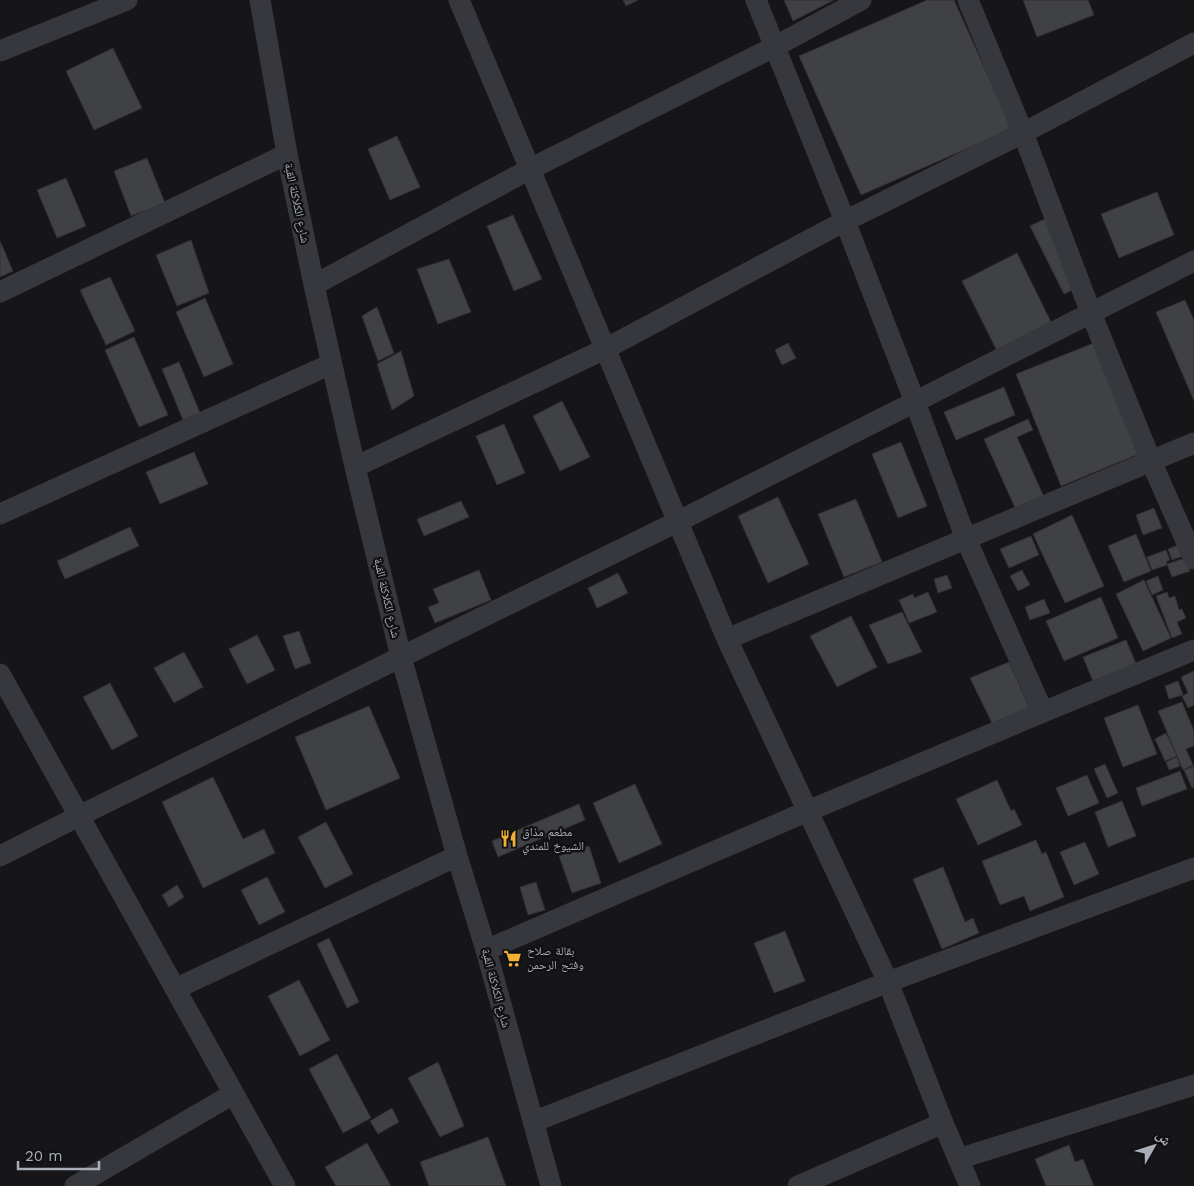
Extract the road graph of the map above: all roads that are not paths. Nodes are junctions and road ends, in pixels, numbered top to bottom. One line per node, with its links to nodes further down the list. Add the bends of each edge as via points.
1 (127, 0): 9 (street)
2 (260, 0): 11 (street, شارع الكلاكلة القبة)
3 (459, 0): 12 (street)
4 (756, 0): 8 (street)
5 (861, 0): 8 (street)
6 (968, 0): 10 (street)
7 (1194, 43): 10 (street)
8 (776, 46): 12 (street); 13 (street)
9 (0, 51)
10 (1022, 134): 13 (street); 17 (street)
11 (287, 154): 15 (street, شارع الكلاكلة القبة); 16 (street)
12 (530, 169): 15 (street); 18 (street)
13 (845, 220): 18 (street); 20 (street)
14 (1194, 261): 17 (street)
15 (314, 285): 19 (street, شارع الكلاكلة القبة)
16 (0, 292)
17 (1091, 313): 20 (street); 22 (street)
18 (605, 349): 23 (street); 25 (street)
19 (331, 364): 23 (street, شارع الكلاكلة القبة); 24 (street)
20 (915, 402): 25 (street); 26 (street)
21 (1194, 443): 22 (street)
22 (1152, 461): 26 (street); 27 (street)
23 (355, 467): 30 (street, شارع الكلاكلة القبة)
24 (0, 514)
25 (678, 522): 28 (street); 30 (street)
26 (966, 539): 28 (street); 32 (street)
27 (1194, 559)
28 (727, 639): 33 (street)
29 (1194, 650): 32 (street)
30 (401, 657): 34 (street); 36 (street, شارع الكلاكلة القبة)
31 (0, 674): 34 (street)
32 (1043, 712): 33 (street)
33 (808, 811): 38 (street); 39 (street)
34 (79, 816): 35 (street); 40 (street)
35 (0, 856)
36 (457, 856): 38 (street, شارع الكلاكلة القبة); 40 (street)
37 (1194, 868): 39 (street)
38 (486, 950): 43 (street, شارع الكلاكلة القبة)
39 (888, 982): 43 (street); 44 (street)
40 (175, 989): 42 (street)
41 (1194, 1085): 45 (street)
42 (233, 1094): 46 (street); 47 (street)
43 (533, 1122): 48 (street, شارع الكلاكلة القبة)
44 (943, 1123): 45 (street); 49 (street)
45 (958, 1159): 50 (street)
46 (75, 1186)
47 (285, 1186)
48 (552, 1186)
49 (798, 1186)
50 (970, 1186)

